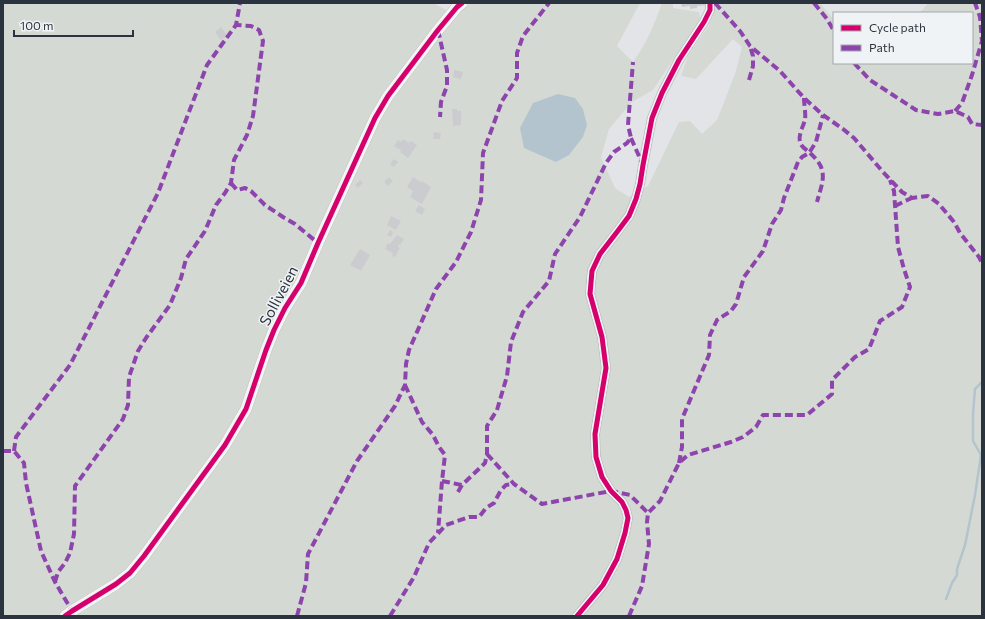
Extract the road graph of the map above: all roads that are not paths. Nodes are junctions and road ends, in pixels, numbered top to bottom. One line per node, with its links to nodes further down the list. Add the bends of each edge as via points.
1 (462, 3): 3 (street, Solliveien, via 402,76 375,118 301,283 274,330 246,409 229,439 130,573)
2 (710, 3): 4 (street, via 710,10 704,22 679,60 652,118 640,184 629,216 600,254 592,270 590,294 602,337 606,368 595,434 596,457 602,477 622,502 628,518 617,559 603,585)
3 (65, 616)
4 (577, 616)

